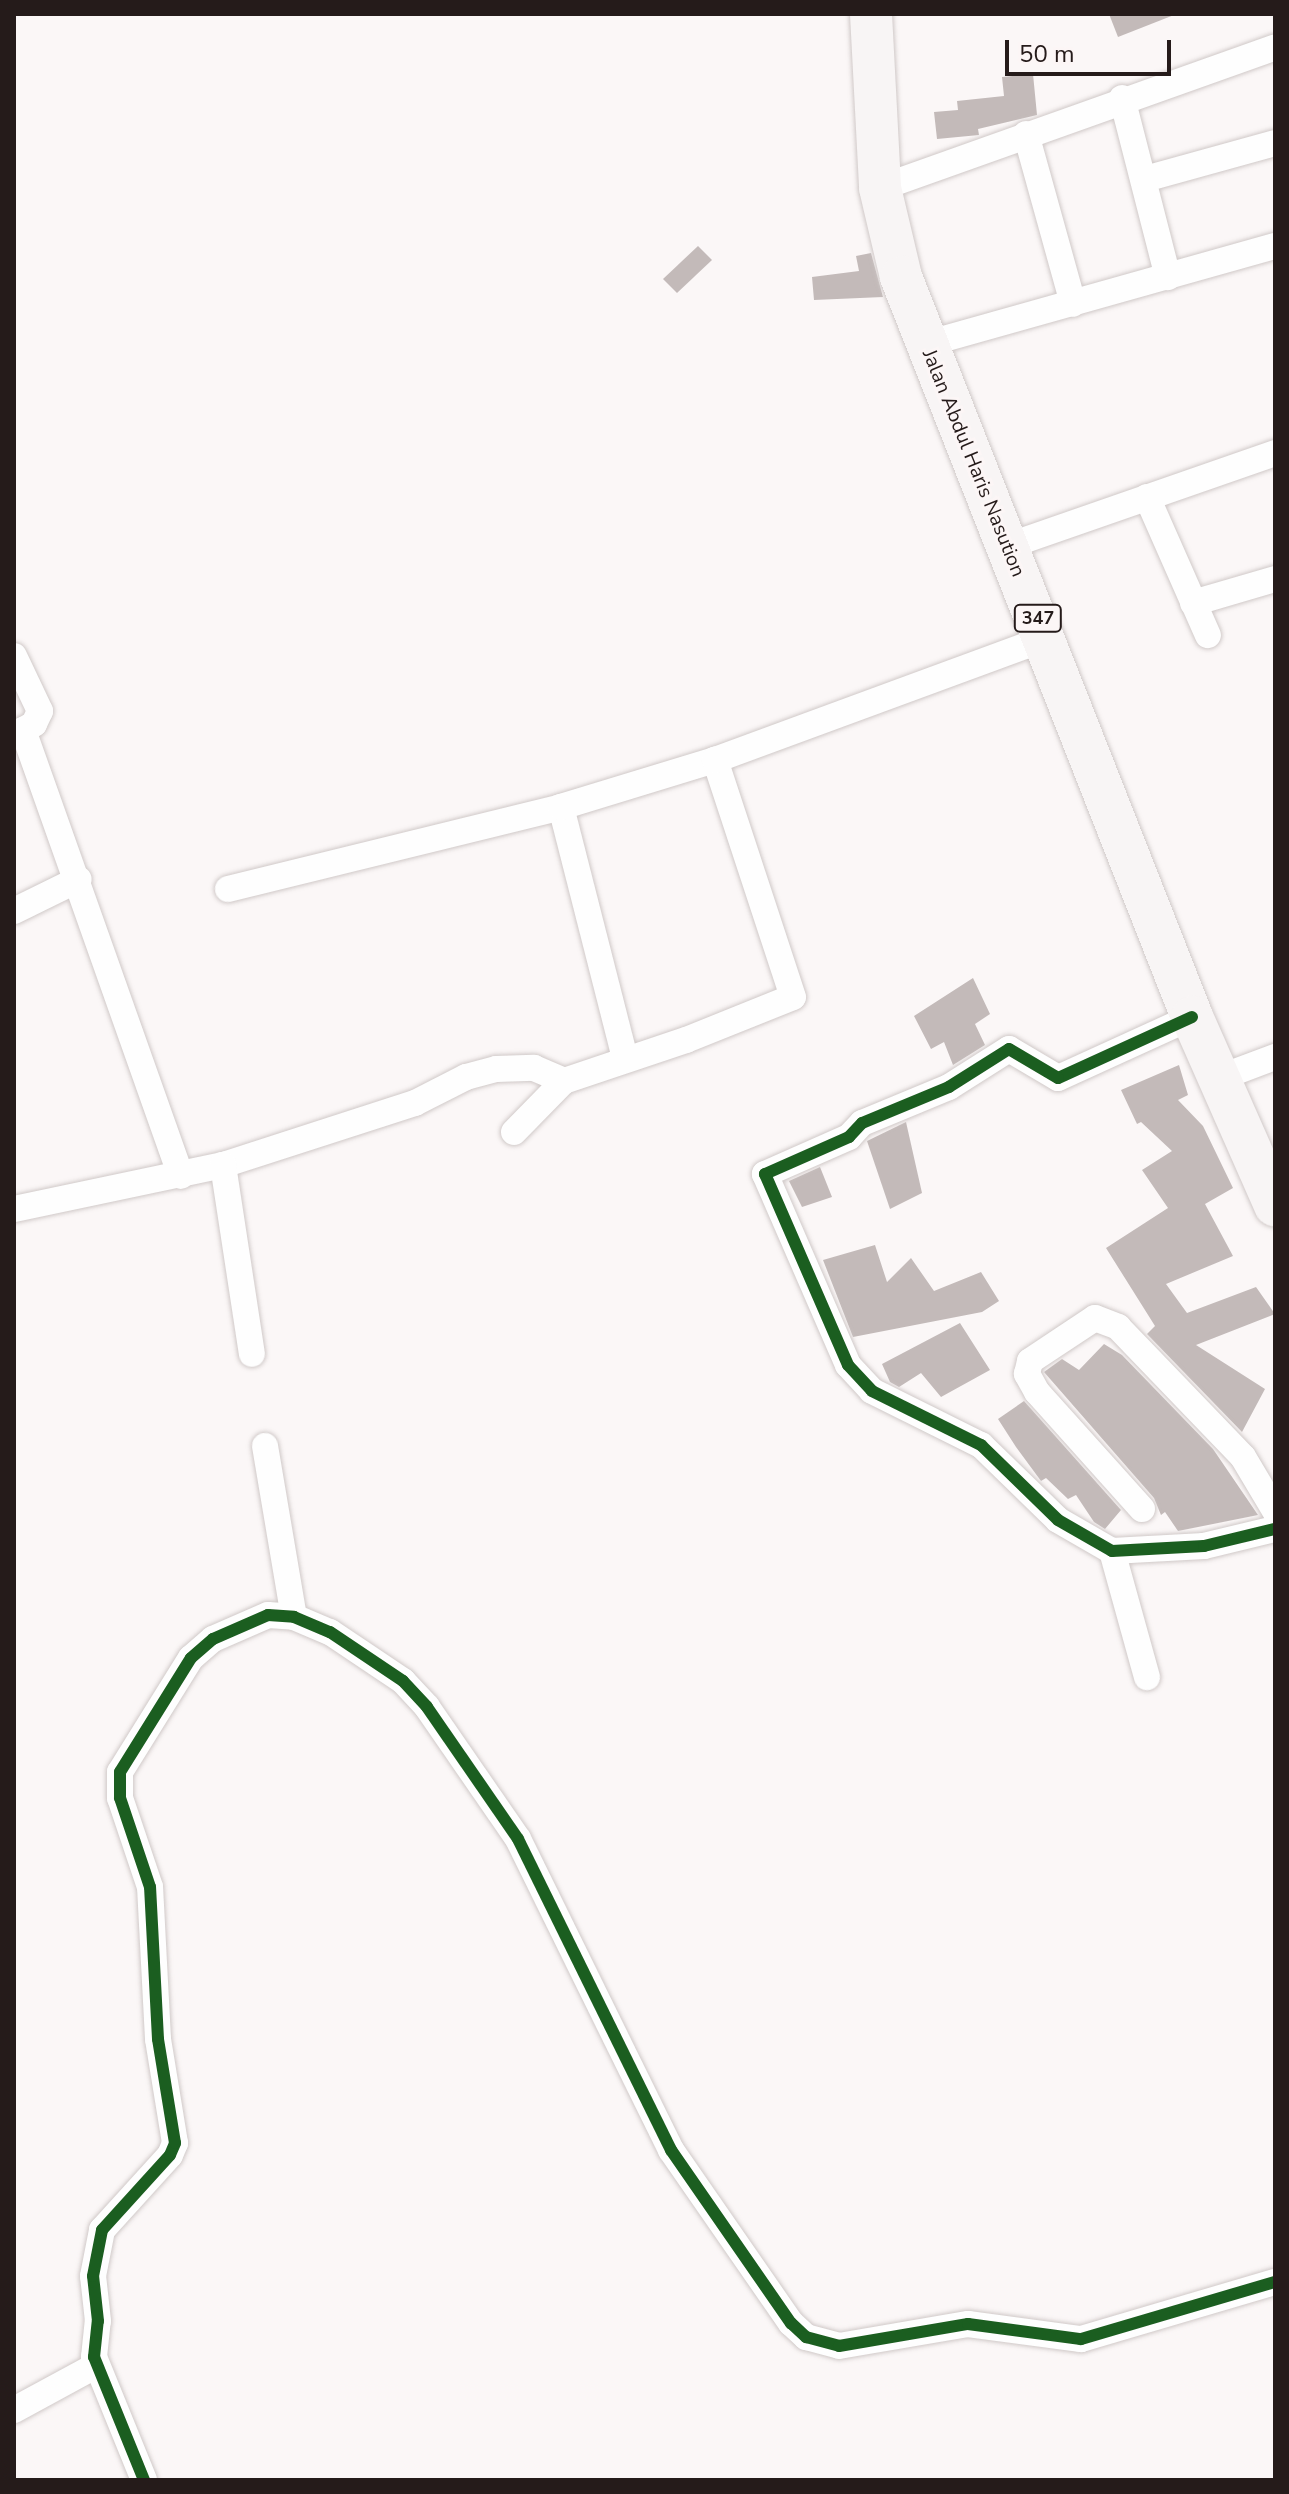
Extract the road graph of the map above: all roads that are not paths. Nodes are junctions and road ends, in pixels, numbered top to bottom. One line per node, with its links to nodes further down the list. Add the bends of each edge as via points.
1 (871, 14): 7 (main road, Jalan Abdul Haris Nasution / 347)
2 (1275, 47): 3 (street)
3 (1122, 98): 4 (street); 6 (street)
4 (1026, 134): 7 (street); 10 (street)
5 (1275, 143): 6 (street)
6 (1145, 179): 9 (street)
7 (880, 188): 11 (main road, Jalan Abdul Haris Nasution / 347, via 901,277)
8 (1275, 246): 9 (street)
9 (1168, 277): 10 (street)
10 (1073, 304): 11 (street)
11 (926, 344): 14 (main road, Jalan Abdul Haris Nasution / 347)
12 (1275, 453): 13 (street)
13 (1147, 497): 14 (street); 16 (street)
14 (1008, 546): 18 (main road, Jalan Abdul Haris Nasution / 347)
15 (1273, 581): 16 (street)
16 (1193, 603): 17 (street)
17 (1208, 635)
18 (1047, 638): 21 (street); 26 (main road, Jalan Abdul Haris Nasution / 347)
19 (14, 656): 20 (street, via 40,706 37,720)
20 (19, 732): 23 (street)
21 (715, 760): 22 (street); 28 (street, via 794,994 686,1040)
22 (561, 807): 24 (street); 28 (street)
23 (79, 879): 25 (street); 33 (street)
24 (228, 889)
25 (14, 911)
26 (1192, 1017): 29 (main road, Jalan Abdul Haris Nasution / 347); 42 (street, via 1058,1078 1009,1049 949,1087 765,1171 857,1378 872,1391 981,1445 1058,1520)
27 (1275, 1057): 29 (street)
28 (625, 1059): 30 (street)
29 (1219, 1078): 34 (main road, Jalan Abdul Haris Nasution / 347)
30 (564, 1081): 31 (street); 32 (street, via 534,1068 496,1069 466,1077 415,1103)
31 (514, 1132)
32 (223, 1165): 33 (street); 36 (street)
33 (181, 1176): 35 (street)
34 (1275, 1204)
35 (14, 1209)
36 (252, 1354)
37 (265, 1446): 43 (street)
38 (1264, 1466): 39 (street, via 1118,1327 1095,1318 1030,1361 1027,1374 1037,1392); 40 (street)
39 (1142, 1509)
40 (1275, 1511)
41 (1275, 1529): 42 (street, via 1204,1546)
42 (1112, 1551): 44 (street)
43 (294, 1617): 45 (street, via 361,1651 403,1681 427,1707 518,1839 671,2150 806,2337 839,2346 968,2324 1081,2339); 46 (street, via 268,1615 240,1624 191,1658 120,1772 120,1798 150,1887 157,2027 175,2143 102,2230 93,2276)
44 (1147, 1677)
45 (1275, 2282)
46 (95, 2366): 47 (street); 48 (street)
47 (14, 2410)
48 (144, 2480)

